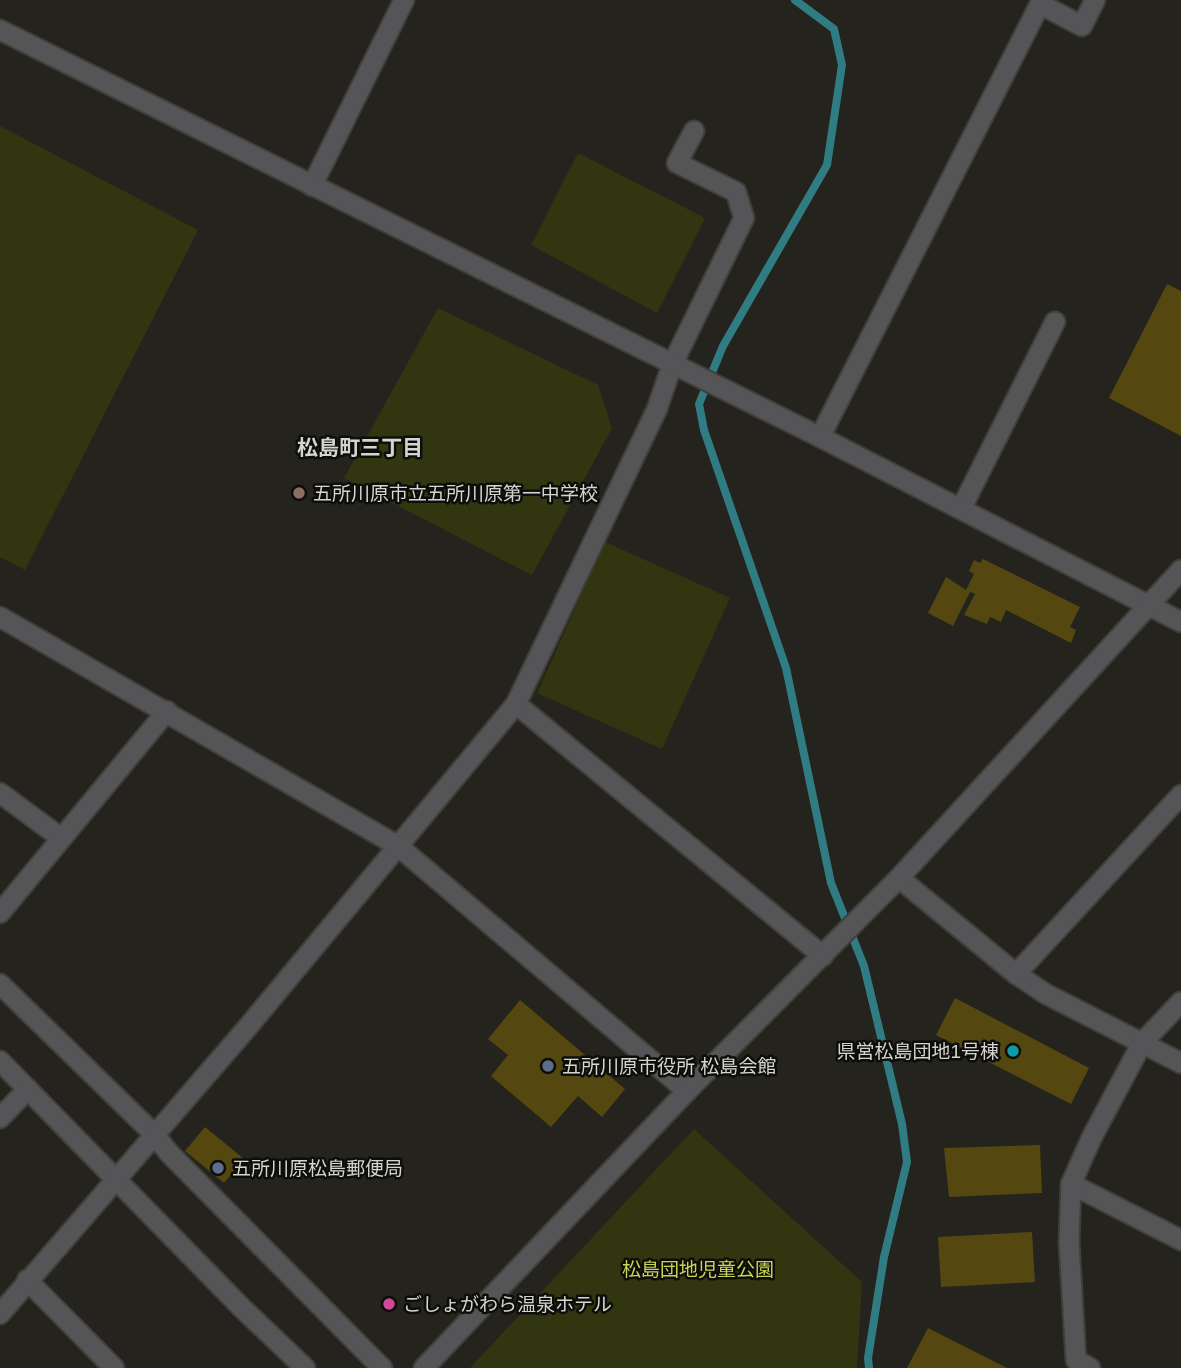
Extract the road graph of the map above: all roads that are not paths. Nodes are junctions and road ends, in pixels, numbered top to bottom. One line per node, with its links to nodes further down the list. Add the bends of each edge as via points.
1 (404, 0): 6 (street)
2 (1095, 0): 3 (street, via 1082,26)
3 (1036, 2): 9 (street)
4 (0, 30): 6 (street)
5 (694, 131): 8 (street, via 677,163 736,192 744,218)
6 (312, 186): 8 (street)
7 (1055, 322): 10 (street)
8 (679, 369): 9 (street); 15 (street)
9 (820, 437): 10 (street)
10 (961, 509): 12 (street)
11 (1181, 570): 12 (street)
12 (1149, 605): 14 (street); 21 (street)
13 (0, 617): 16 (street)
14 (1181, 622)
15 (516, 704): 20 (street); 23 (street)
16 (167, 711): 19 (street); 20 (street)
17 (0, 793): 19 (street)
18 (1181, 795): 24 (street)
19 (61, 838): 22 (street)
20 (398, 846): 31 (street); 33 (street)
21 (899, 878): 23 (street); 24 (street)
22 (0, 913)
23 (828, 951): 31 (street)
24 (1016, 974): 27 (street)
25 (0, 984): 33 (street)
26 (1181, 1002): 27 (street)
27 (1142, 1043): 29 (street); 35 (street)
28 (0, 1061): 30 (street)
29 (1181, 1063)
30 (28, 1089): 32 (street); 34 (street)
31 (687, 1091): 42 (street)
32 (0, 1118)
33 (155, 1135): 34 (street); 41 (street)
34 (117, 1178): 37 (street); 40 (street)
35 (1071, 1184): 36 (street); 43 (street, via 1069,1242 1076,1360)
36 (1181, 1240)
37 (27, 1280): 38 (street); 39 (street)
38 (0, 1314)
39 (114, 1368)
40 (305, 1368)
41 (382, 1368)
42 (425, 1368)
43 (1090, 1368)

